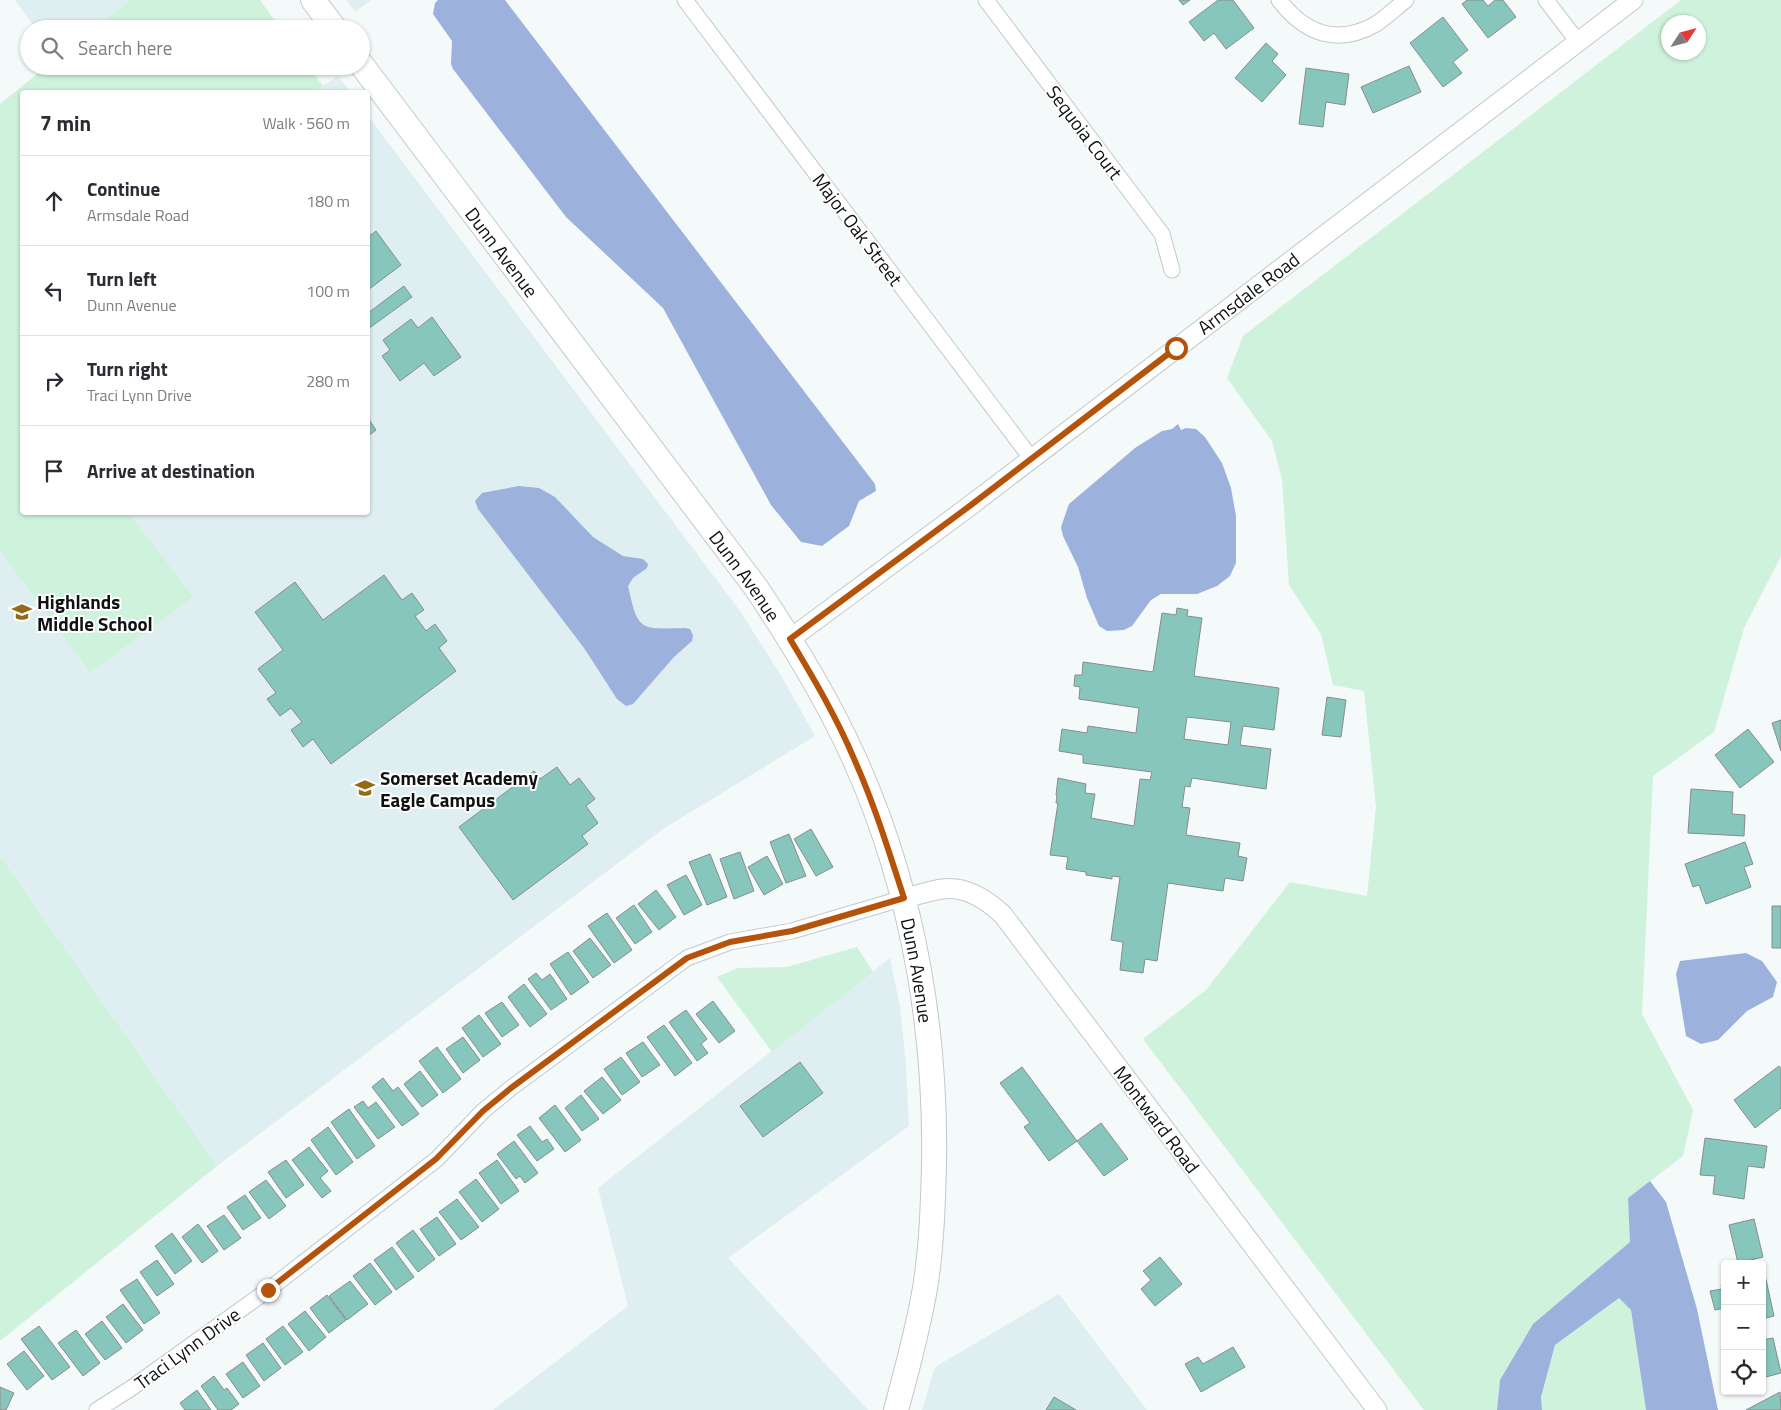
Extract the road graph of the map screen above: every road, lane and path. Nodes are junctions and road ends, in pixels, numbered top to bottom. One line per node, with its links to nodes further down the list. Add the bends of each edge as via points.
1 (686, 0): 12 (street, Major Oak Street)
2 (986, 0): 11 (street, Sequoia Court, via 1162,234)
3 (1279, 0): 4 (street, via 1306,26 1325,35 1350,34 1376,24)
4 (1406, 0)
5 (1546, 0): 9 (street)
6 (1633, 0): 9 (street, Armsdale Road)
7 (316, 1): 8 (main road)
8 (329, 20)
9 (1578, 42): 12 (street, Armsdale Road)
10 (369, 75): 13 (main road, Dunn Avenue, via 757,589)
11 (1172, 270)
12 (1032, 458): 13 (street, Armsdale Road)
13 (790, 639): 14 (main road, Dunn Avenue, via 853,756 880,822)
14 (904, 898): 15 (street, Traci Lynn Drive, via 792,931 730,942 687,958 511,1088 483,1111 436,1159 268,1290); 16 (main road, Dunn Avenue, via 929,1034 935,1162 926,1287); 17 (street, Montward Road, via 943,889 962,890 991,903 1003,915)
15 (97, 1410)
16 (896, 1410)
17 (1377, 1410)

